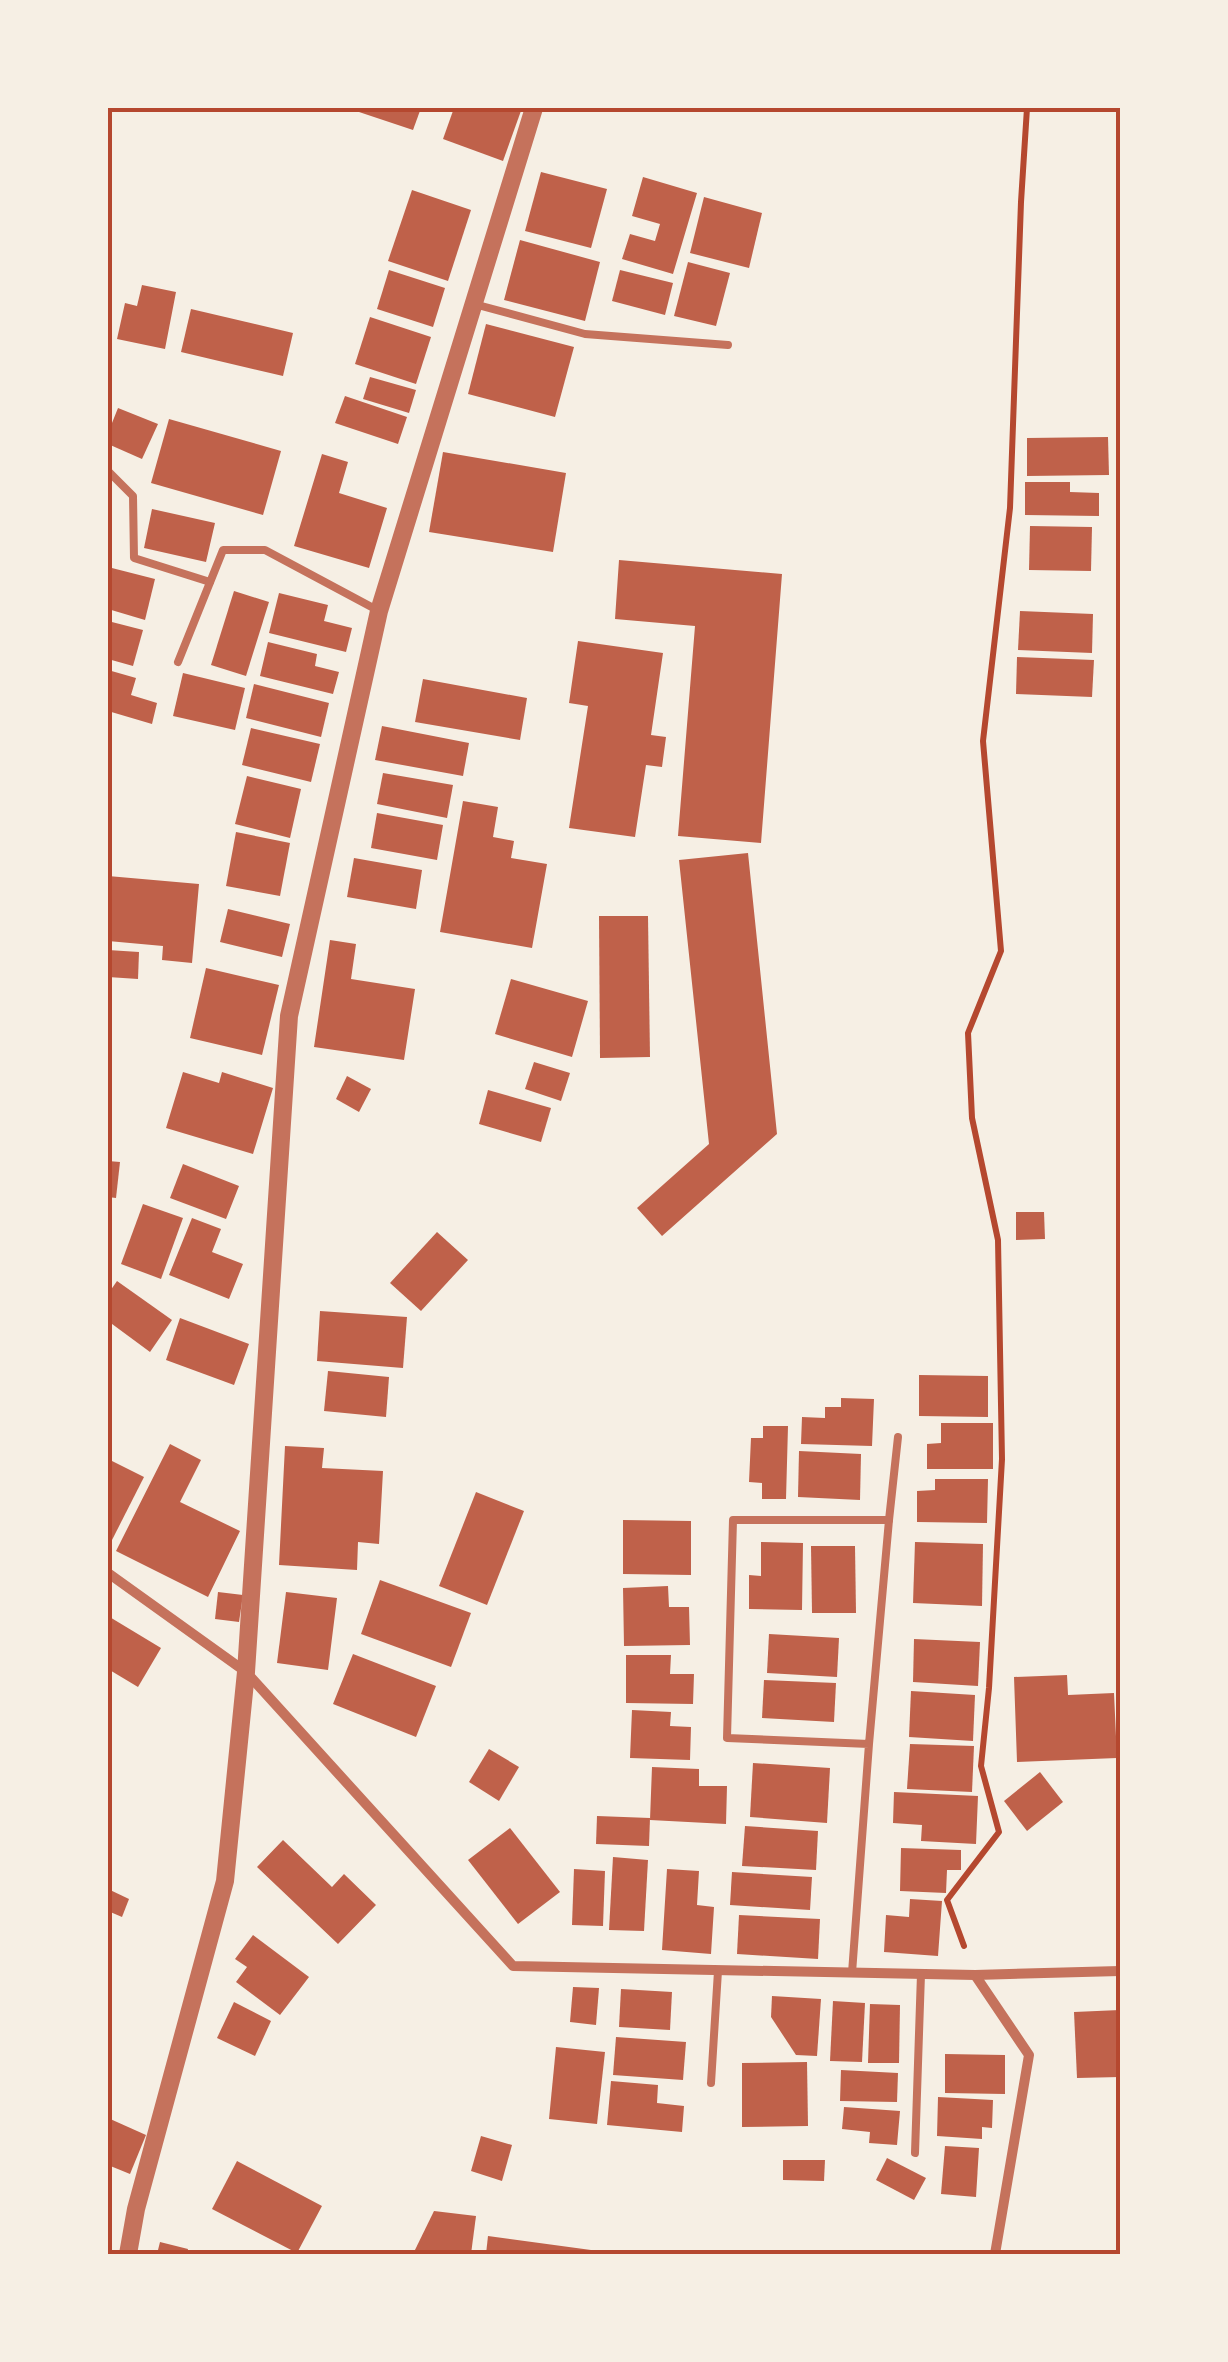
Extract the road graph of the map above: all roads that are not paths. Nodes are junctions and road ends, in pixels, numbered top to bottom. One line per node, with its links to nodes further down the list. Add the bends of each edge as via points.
1 (534, 108): 2 (street)
2 (474, 304): 3 (lane, via 586,334); 6 (street)
3 (728, 345)
4 (108, 471): 5 (lane, via 133,496 134,558)
5 (210, 582): 6 (lane, via 222,550 265,550); 7 (lane)
6 (379, 611): 11 (street, via 289,1016)
7 (178, 662)
8 (898, 1437): 9 (lane)
9 (890, 1520): 12 (lane); 12 (lane, via 733,1520 727,1738)
10 (108, 1573): 11 (street)
11 (246, 1672): 13 (street, via 513,1966); 20 (street, via 225,1882)
12 (869, 1744): 15 (lane)
13 (718, 1970): 15 (street); 18 (lane)
14 (1120, 1971): 17 (street)
15 (852, 1972): 16 (street)
16 (921, 1974): 17 (street); 19 (lane)
17 (975, 1976): 21 (street, via 1028,2056)
18 (712, 2083)
19 (914, 2154)
20 (128, 2254)
21 (995, 2254)

